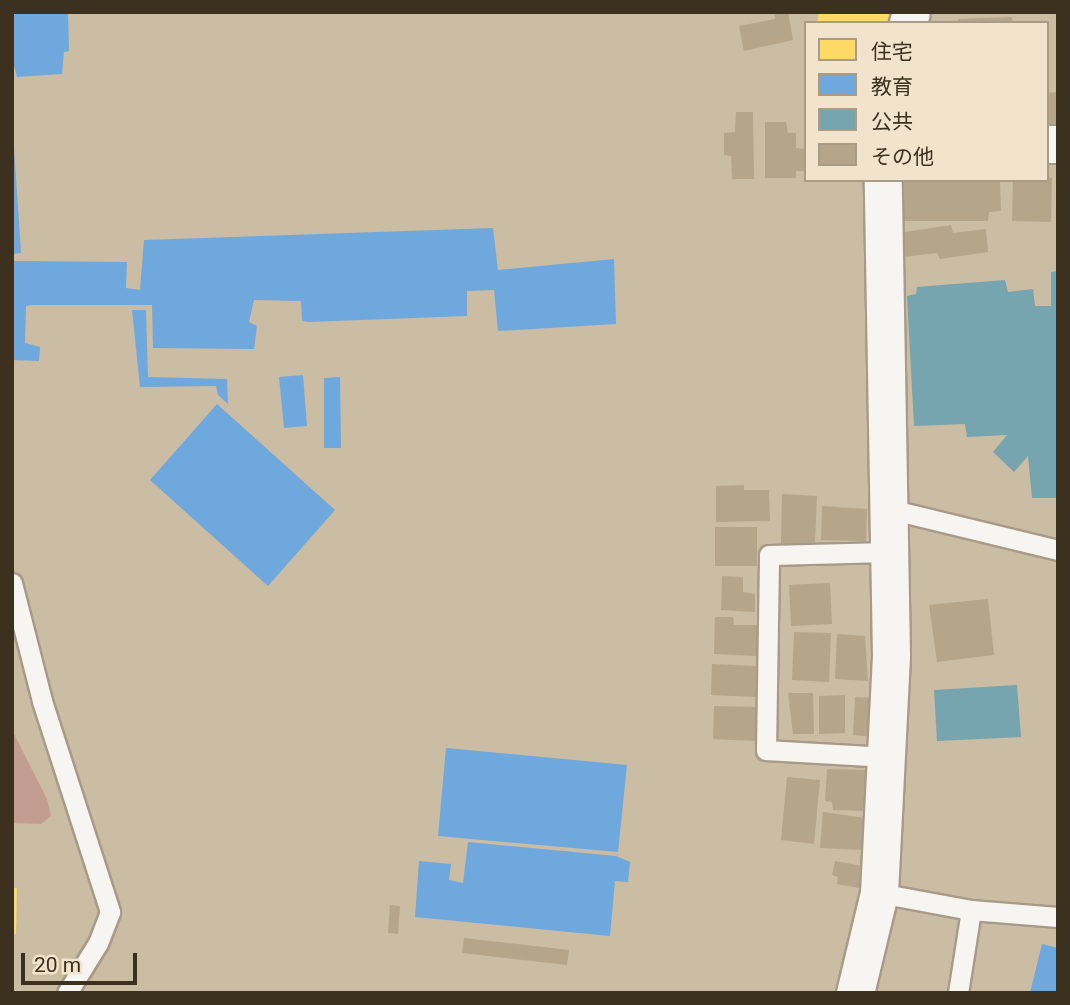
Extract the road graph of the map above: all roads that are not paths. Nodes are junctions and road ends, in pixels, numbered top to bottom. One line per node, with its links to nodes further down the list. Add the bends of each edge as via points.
1 (883, 182): 2 (street)
2 (888, 509): 3 (lane); 4 (street)
3 (1058, 550)
4 (889, 552): 6 (street); 6 (lane, via 769,555 766,750)
5 (12, 583): 10 (lane, via 42,701 110,912 98,943)
6 (886, 757): 7 (street)
7 (879, 893): 8 (lane); 11 (street)
8 (971, 910): 9 (lane); 12 (lane)
9 (1058, 917)
10 (66, 993)
11 (855, 993)
12 (958, 993)

